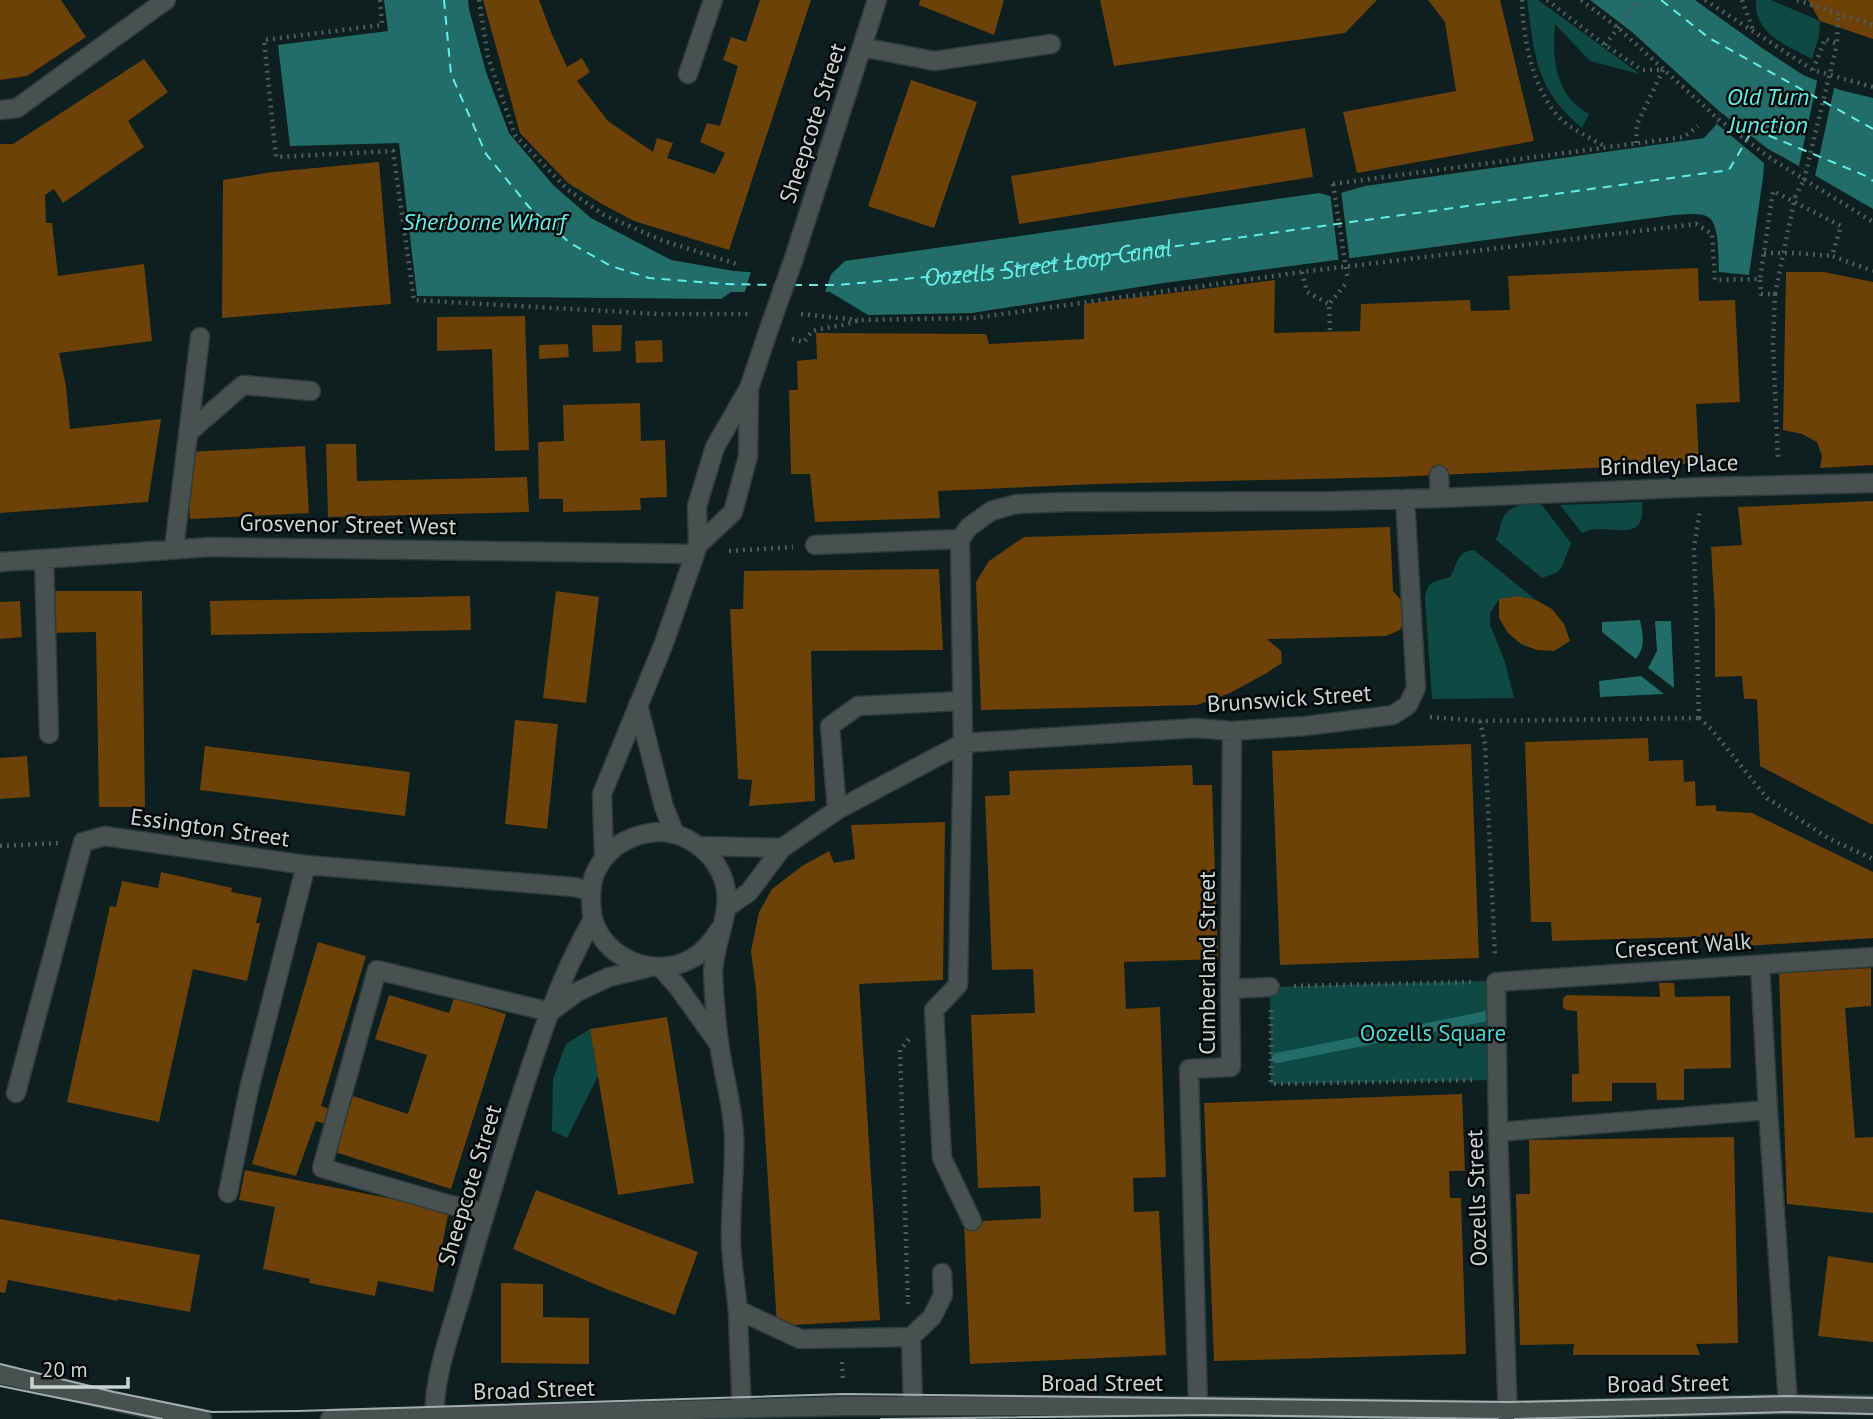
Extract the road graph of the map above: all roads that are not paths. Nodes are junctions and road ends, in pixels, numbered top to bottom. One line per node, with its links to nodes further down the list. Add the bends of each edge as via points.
1 (166, 0): 7 (street, via 17,108)
2 (713, 0): 6 (street)
3 (877, 0): 5 (street, Sheepcote Street)
4 (1051, 44): 5 (street, via 934,61)
5 (862, 47): 9 (street, Sheepcote Street, bridge)
6 (688, 74)
7 (0, 110)
8 (200, 337): 11 (street)
9 (749, 388): 19 (street, via 715,447 697,506); 19 (street, via 748,456 733,512)
10 (311, 391): 11 (street, via 243,385)
11 (188, 432): 18 (street)
12 (1439, 475): 14 (street)
13 (1873, 483): 14 (street, Brindley Place)
14 (1440, 498): 15 (street)
15 (1405, 499): 16 (street, via 1097,493 1017,496 969,527); 24 (street, Brunswick Street, via 1416,688 1408,705 1393,715)
16 (960, 539): 17 (street); 22 (street)
17 (815, 545)
18 (174, 550): 19 (street, Grosvenor Street West); 20 (street, Grosvenor Street West)
19 (697, 550): 23 (street)
20 (44, 559): 21 (street, Grosvenor Street West); 25 (street)
21 (0, 562)
22 (961, 701): 26 (street); 27 (street, via 858,705 830,726)
23 (638, 705): 28 (street, via 664,807); 31 (street, via 602,793)
24 (1232, 731): 26 (street, Brunswick Street, via 1196,728); 42 (street, Cumberland Street)
25 (49, 734)
26 (963, 743): 27 (street); 50 (street, via 958,985 934,1010 942,1158)
27 (837, 810): 30 (street)
28 (676, 834): 29 (street); 31 (street, via 636,835)
29 (700, 846): 30 (street); 34 (street, via 718,866)
30 (782, 848): 34 (street, via 749,892)
31 (604, 858): 33 (street)
32 (306, 865): 33 (street, Essington Street); 45 (street, Essington Street, via 105,836 83,842); 48 (street, via 252,1076)
33 (590, 891): 35 (street)
34 (726, 908): 36 (street)
35 (593, 919): 39 (street, via 606,944 631,962); 43 (street, Sheepcote Street)
36 (720, 929): 39 (street, via 708,947 690,960); 44 (street, via 713,971)
37 (1873, 957): 38 (street, Crescent Walk)
38 (1760, 965): 40 (street, Crescent Walk); 46 (street)
39 (657, 967): 43 (street, via 609,977); 44 (street, via 678,987)
40 (1496, 982): 47 (street, Oozells Street)
41 (1270, 986): 42 (street)
42 (1230, 989): 58 (street, Cumberland Street, via 1231,1067 1189,1069)
43 (550, 1012): 49 (street, Sheepcote Street); 49 (street, via 377,970 322,1168)
44 (719, 1044): 52 (street, via 734,1137 731,1242)
45 (16, 1093)
46 (1768, 1110): 47 (street); 55 (street)
47 (1498, 1132): 61 (street, Oozells Street)
48 (228, 1193)
49 (485, 1213): 62 (street, Sheepcote Street, via 440,1373)
50 (972, 1221)
51 (942, 1273): 53 (street, via 943,1296 932,1317)
52 (738, 1310): 53 (street, via 800,1339); 59 (street)
53 (911, 1337): 57 (street)
54 (0, 1374): 63 (street)
55 (1788, 1404): 56 (street, Broad Street); 61 (street, Broad Street)
56 (1873, 1405)
57 (914, 1406): 59 (street, Broad Street); 60 (street, Broad Street)
58 (1198, 1406): 60 (street, Broad Street); 61 (street, Broad Street)
59 (742, 1407): 62 (street, Broad Street)
60 (1010, 1413)
61 (1508, 1415)
62 (435, 1416): 64 (street, Broad Street)
63 (202, 1419)
64 (330, 1419)

